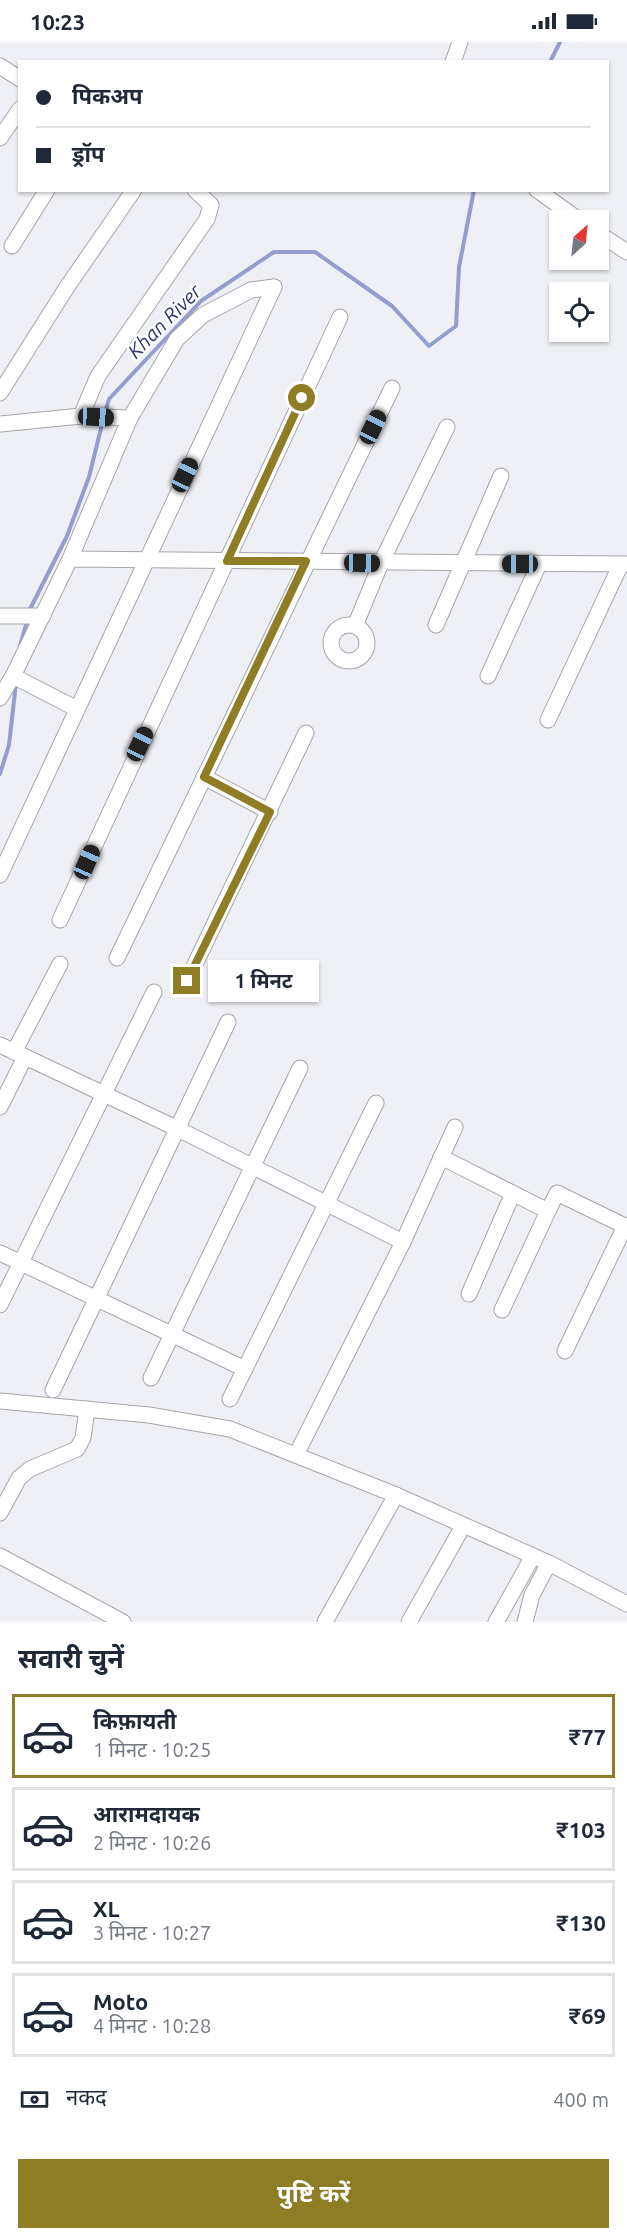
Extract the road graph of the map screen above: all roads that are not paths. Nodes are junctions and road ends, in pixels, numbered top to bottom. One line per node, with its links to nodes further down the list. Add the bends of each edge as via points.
1 (460, 42): 2 (street)
2 (454, 60)
3 (0, 66): 4 (street)
4 (18, 78)
5 (18, 112): 6 (street)
6 (0, 138)
7 (46, 192): 13 (street)
8 (133, 192): 17 (street)
9 (197, 192): 18 (street, via 211,205 207,219 98,376)
10 (540, 192): 11 (street)
11 (565, 210)
12 (609, 240): 14 (street)
13 (12, 246)
14 (627, 252)
15 (340, 317): 25 (street)
16 (392, 388): 26 (street)
17 (0, 393)
18 (96, 416): 19 (street); 20 (street)
19 (130, 418): 23 (street, via 177,339 203,315 251,290 274,287); 24 (street)
20 (0, 424)
21 (447, 427): 27 (street)
22 (501, 476): 28 (street)
23 (146, 558): 24 (street); 25 (street); 38 (street)
24 (70, 559): 32 (street)
25 (227, 561): 26 (street); 44 (street)
26 (306, 561): 27 (street); 41 (street)
27 (381, 563): 28 (street); 34 (street)
28 (463, 564): 29 (street); 33 (street)
29 (539, 564): 30 (street); 36 (street)
30 (624, 564): 39 (street)
31 (0, 616): 32 (street)
32 (44, 616): 35 (street)
33 (436, 625)
34 (355, 626)
35 (14, 676): 37 (street); 38 (street)
36 (488, 676)
37 (0, 698)
38 (75, 708): 43 (street)
39 (548, 720)
40 (306, 733): 42 (street)
41 (204, 777): 42 (street); 45 (street)
42 (270, 812): 47 (street)
43 (0, 875)
44 (60, 920)
45 (117, 958)
46 (60, 964): 50 (street)
47 (187, 981)
48 (153, 992): 52 (street)
49 (228, 1022): 56 (street)
50 (13, 1051): 52 (street); 54 (street)
51 (300, 1068): 58 (street)
52 (103, 1094): 56 (street); 65 (street)
53 (376, 1103): 60 (street)
54 (0, 1107)
55 (455, 1127): 57 (street)
56 (176, 1128): 58 (street); 67 (street)
57 (441, 1157): 59 (street); 63 (street)
58 (252, 1167): 60 (street); 70 (street)
59 (513, 1193): 61 (street); 66 (street)
60 (327, 1204): 63 (street); 72 (street)
61 (548, 1210): 62 (street, via 556,1193); 69 (street)
62 (626, 1227): 71 (street)
63 (403, 1242): 78 (street)
64 (0, 1252): 65 (street)
65 (21, 1262): 67 (street); 68 (street)
66 (469, 1294)
67 (96, 1299): 70 (street); 74 (street)
68 (0, 1305)
69 (502, 1310)
70 (171, 1335): 72 (street); 73 (street)
71 (565, 1351)
72 (245, 1369): 75 (street)
73 (151, 1378)
74 (53, 1390)
75 (230, 1399)
76 (0, 1401): 77 (street)
77 (87, 1409): 78 (street, via 230,1429); 80 (street, via 83,1438 77,1449 30,1469 19,1478)
78 (297, 1455): 79 (street)
79 (396, 1496): 81 (street); 87 (street)
80 (0, 1513)
81 (463, 1526): 83 (street); 88 (street)
82 (0, 1556): 86 (street)
83 (533, 1556): 84 (street); 89 (street)
84 (549, 1563): 85 (street); 90 (street, via 532,1595)
85 (627, 1604)
86 (123, 1622)
87 (325, 1622)
88 (409, 1622)
89 (496, 1622)
90 (525, 1622)

